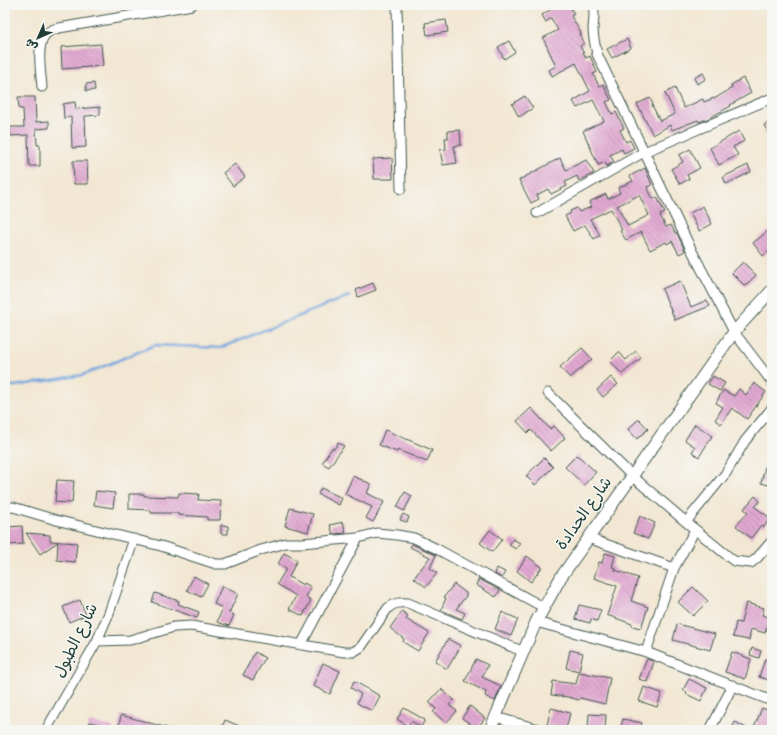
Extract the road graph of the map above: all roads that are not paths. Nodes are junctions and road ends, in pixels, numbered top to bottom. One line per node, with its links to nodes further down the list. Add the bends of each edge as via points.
1 (192, 5): 4 (street, via 49,31 41,44)
2 (397, 5): 7 (street)
3 (593, 5): 6 (street, via 597,54)
4 (42, 87)
5 (772, 98): 6 (street)
6 (644, 152): 8 (street); 10 (street)
7 (401, 189)
8 (537, 213)
9 (772, 290): 10 (street, شارع الحدادة)
10 (734, 332): 11 (street); 14 (street, شارع الحدادة)
11 (772, 382)
12 (548, 393): 14 (street)
13 (772, 408): 16 (street, via 745,441 726,473)
14 (632, 476): 16 (street); 19 (street, شارع الحدادة)
15 (5, 508): 20 (street, via 13,507)
16 (686, 522): 17 (street)
17 (695, 530): 21 (street, via 734,561 741,563 751,563); 22 (street)
18 (358, 538): 20 (street, via 286,543 230,563 216,564); 23 (street, via 377,533 414,538); 26 (street)
19 (588, 538): 22 (street); 23 (street, شارع الحدادة)
20 (134, 539): 25 (street, شارع الطبول)
21 (772, 540)
22 (674, 568): 28 (street)
23 (543, 607): 24 (street, شارع الحدادة)
24 (536, 622): 27 (street, شارع الحدادة); 28 (street)
25 (97, 641): 26 (street, via 130,640 174,627 191,626); 32 (street, شارع الطبول)
26 (301, 645): 27 (street, via 353,652 361,647 388,608 401,602)
27 (524, 652): 31 (street, شارع الحدادة)
28 (646, 652): 29 (street)
29 (733, 685): 30 (street); 35 (street)
30 (772, 701)
31 (495, 717): 33 (street, شارع الحدادة); 34 (street)
32 (46, 730)
33 (490, 730)
34 (542, 730)
35 (710, 730)

